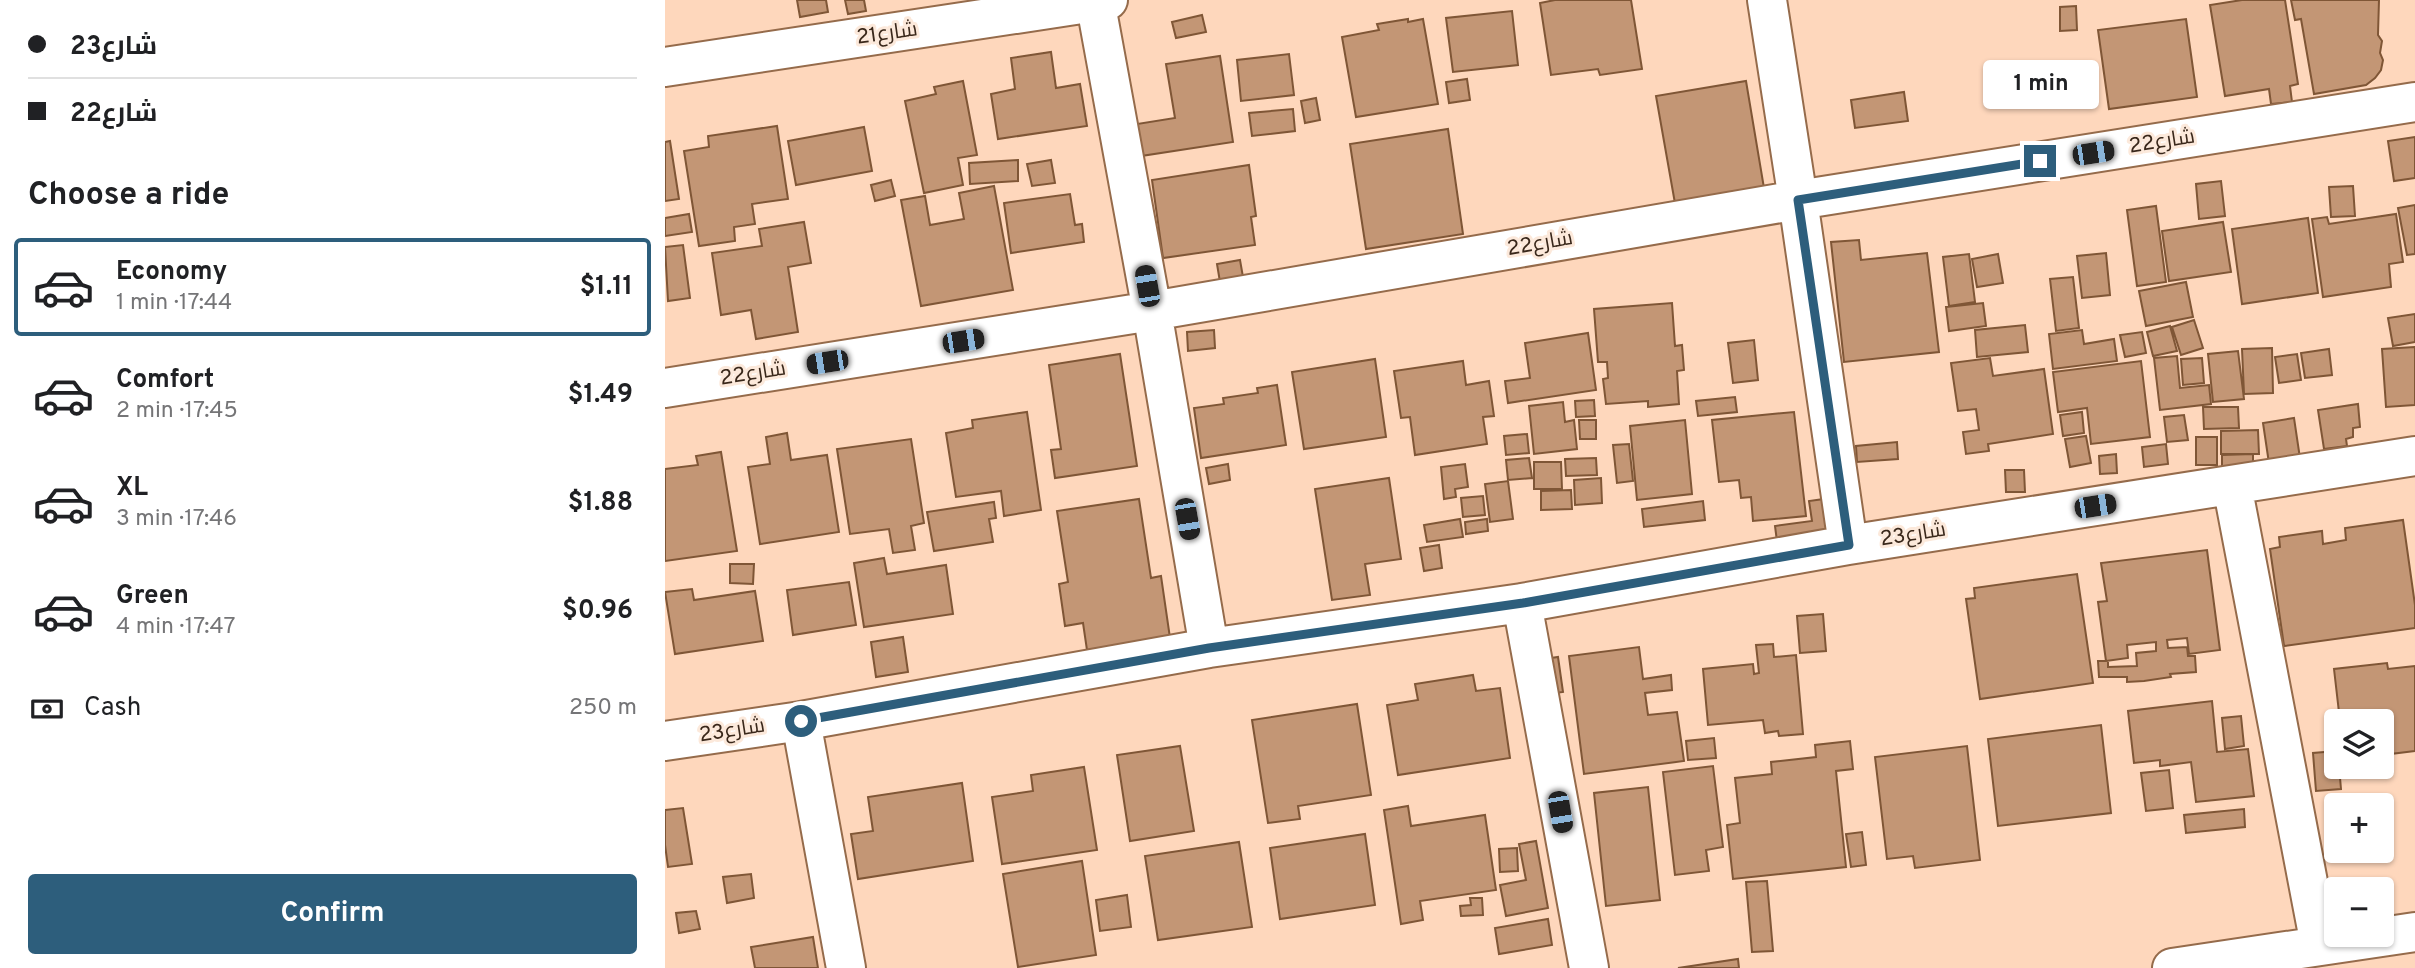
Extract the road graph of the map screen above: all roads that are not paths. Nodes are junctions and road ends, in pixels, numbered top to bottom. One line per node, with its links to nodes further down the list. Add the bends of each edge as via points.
1 (1767, 0): 5 (street)
2 (1099, 1): 3 (street, شارع21); 6 (street)
3 (665, 66)
4 (2415, 102): 5 (street, شارع22)
5 (1798, 200): 6 (street, شارع22); 10 (street)
6 (1152, 311): 7 (street, شارع22); 12 (street)
7 (665, 388)
8 (2415, 456): 9 (street, شارع23)
9 (2232, 485): 10 (street, شارع23); 16 (street)
10 (1849, 545): 11 (street, شارع23)
11 (1523, 603): 12 (street, شارع23); 18 (street)
12 (1209, 648): 13 (street, شارع23)
13 (801, 721): 14 (street, شارع23); 17 (street)
14 (665, 741)
15 (2415, 932): 16 (street)
16 (2320, 946): 19 (street)
17 (846, 968)
18 (1589, 968)
19 (2172, 968)

